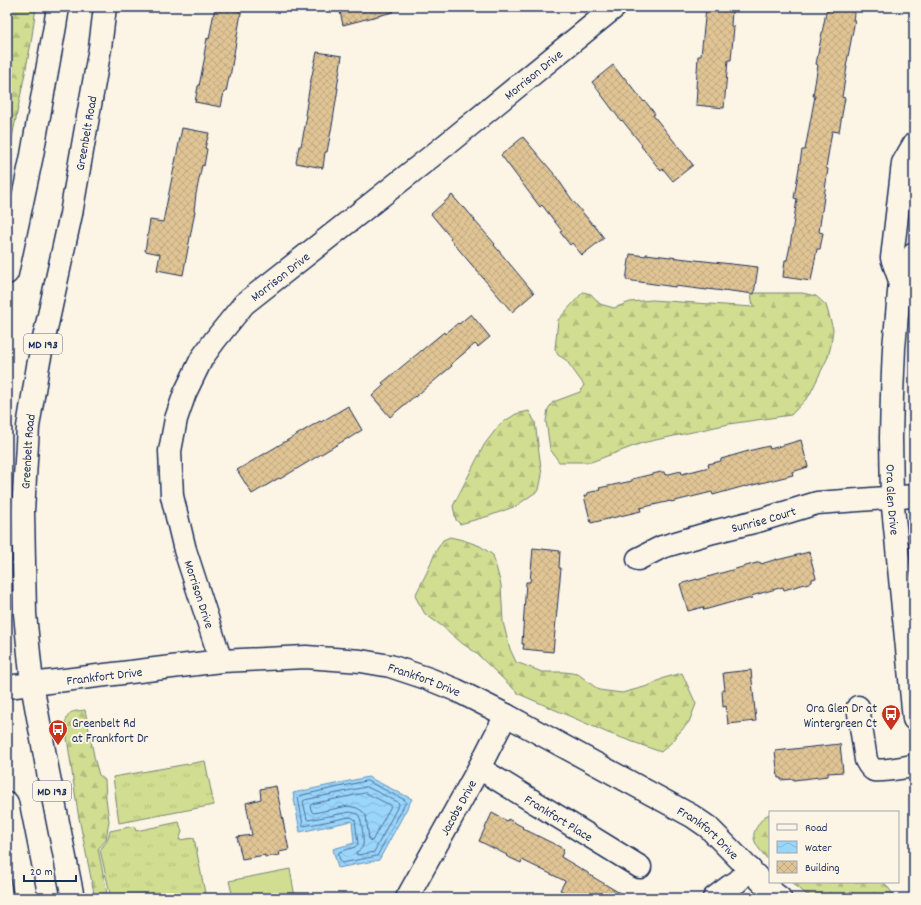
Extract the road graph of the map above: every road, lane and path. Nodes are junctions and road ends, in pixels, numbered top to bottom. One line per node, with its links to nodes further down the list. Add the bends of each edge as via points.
1 (58, 7): 6 (street, via 32,155)
2 (105, 7): 12 (street, Greenbelt Road / MD 193, via 72,207 38,366 28,428 23,511 25,614)
3 (615, 7): 11 (street, Morrison Drive, via 244,304 202,358 176,419 170,451 172,496 185,550)
4 (914, 144): 7 (street, Ora Glen Drive, via 903,163 892,258)
5 (914, 254): 7 (street, Ora Glen Drive, via 913,262)
6 (7, 273)
7 (900, 281): 9 (street, Ora Glen Drive, via 892,395)
8 (914, 496): 9 (street, Sunrise Court)
9 (892, 497): 10 (street, Sunrise Court, via 817,503 662,547); 16 (street, Ora Glen Drive)
10 (638, 558)
11 (221, 661): 12 (street, Frankfort Drive); 15 (street, Frankfort Drive, via 306,657 361,660 390,666 429,679)
12 (32, 684): 13 (street, Frankfort Drive); 23 (street, Greenbelt Road / MD 193)
13 (7, 687)
14 (858, 707): 17 (street, via 869,767 883,770)
15 (506, 715): 18 (street, Jacobs Drive); 21 (street, Frankfort Drive, via 692,816 708,827)
16 (914, 719)
17 (914, 766)
18 (479, 768): 20 (street, Frankfort Place); 24 (street, Jacobs Drive)
19 (7, 803): 22 (street)
20 (640, 867)
21 (750, 869): 25 (street); 26 (street, Frankfort Drive)
22 (26, 898)
23 (73, 898)
24 (407, 898)
25 (714, 898)
26 (780, 898)

